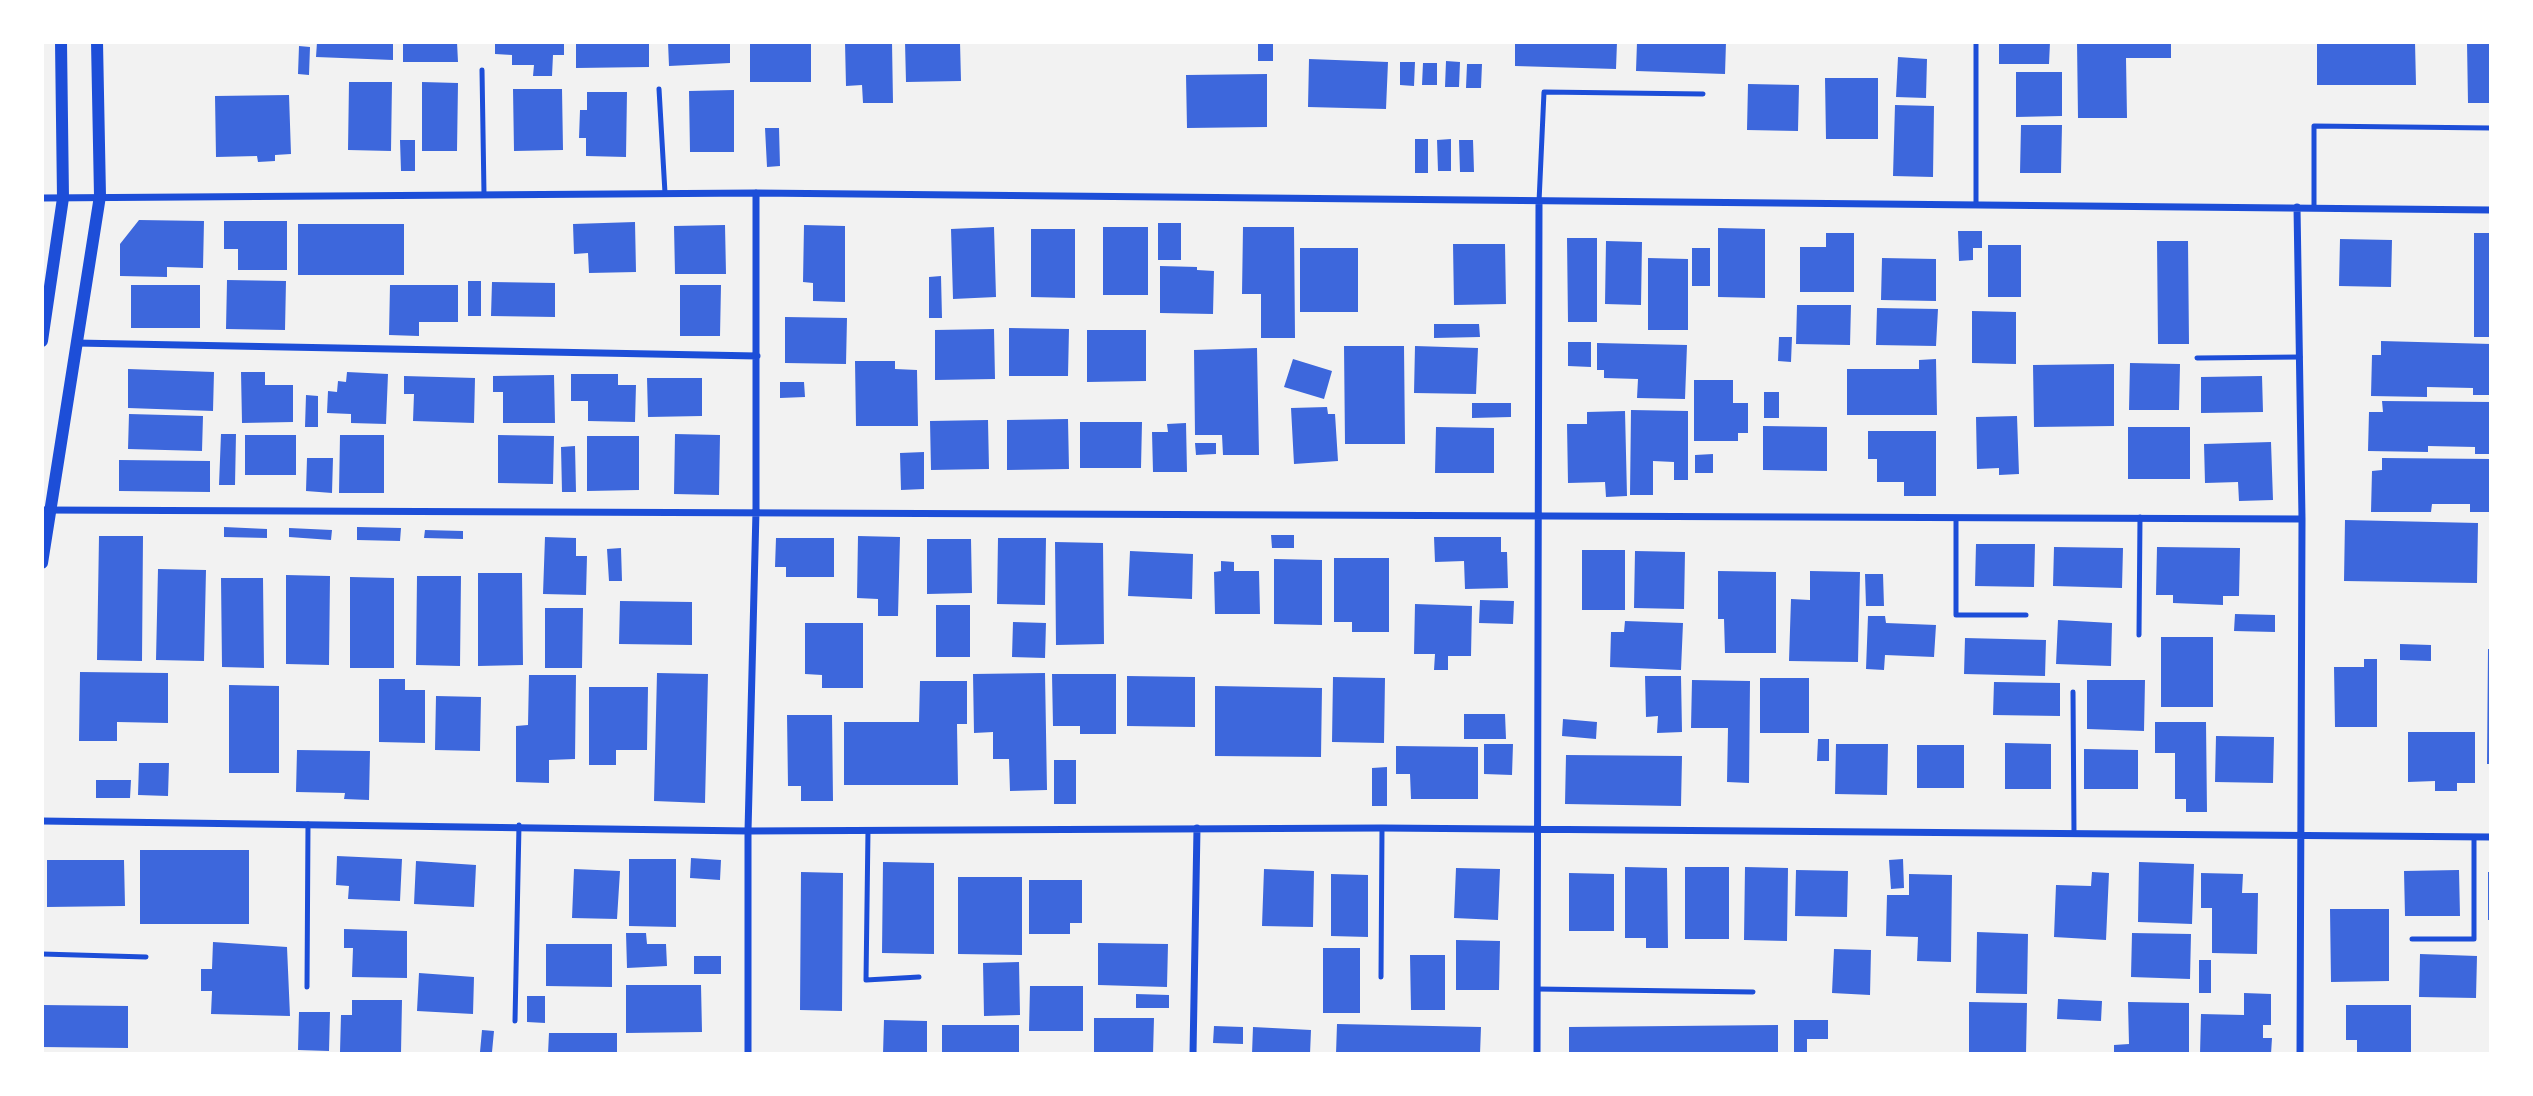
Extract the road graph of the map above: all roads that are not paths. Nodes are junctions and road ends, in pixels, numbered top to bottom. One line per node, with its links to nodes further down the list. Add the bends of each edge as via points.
1 (61, 42): 13 (street)
2 (97, 42): 11 (street)
3 (1976, 42): 15 (lane)
4 (482, 70): 10 (lane)
5 (659, 89): 8 (lane)
6 (1703, 94): 14 (lane, via 1544,92)
7 (2491, 128): 17 (lane, via 2314,126)
8 (664, 193): 9 (street); 10 (street)
9 (757, 193): 14 (street); 21 (street)
10 (484, 194): 11 (street)
11 (100, 196): 13 (street); 20 (street)
12 (42, 198): 13 (street)
13 (63, 198): 19 (street)
14 (1539, 202): 15 (street); 26 (street)
15 (1976, 205): 16 (street)
16 (2297, 207): 17 (street); 22 (street)
17 (2314, 208): 18 (street)
18 (2491, 209)
19 (42, 341)
20 (76, 343): 21 (street); 24 (street)
21 (757, 356): 25 (street)
22 (2300, 357): 23 (lane); 29 (street)
23 (2197, 358)
24 (46, 510): 25 (street); 30 (street)
25 (756, 511): 26 (street); 41 (street)
26 (1536, 517): 28 (street); 39 (street)
27 (2140, 517): 28 (street); 29 (street); 32 (lane)
28 (1955, 518): 31 (lane, via 1956,615)
29 (2302, 519): 43 (street)
30 (42, 563)
31 (2026, 615)
32 (2139, 635)
33 (2073, 692): 42 (lane)
34 (42, 821): 35 (street)
35 (308, 824): 36 (street); 51 (lane)
36 (519, 825): 41 (street); 54 (lane)
37 (1197, 828): 38 (street); 40 (street); 56 (street)
38 (1382, 828): 39 (street); 50 (lane)
39 (1537, 829): 42 (street); 52 (street)
40 (868, 830): 41 (street); 49 (lane, via 866,980)
41 (748, 831): 55 (street)
42 (2074, 834): 43 (street)
43 (2302, 835): 44 (street); 58 (street)
44 (2474, 837): 45 (street); 46 (lane, via 2474,939)
45 (2491, 837)
46 (2412, 940)
47 (42, 954): 48 (lane)
48 (146, 957)
49 (919, 977)
50 (1381, 977)
51 (307, 987)
52 (1536, 989): 53 (lane); 57 (street)
53 (1753, 992)
54 (515, 1021)
55 (748, 1054)
56 (1193, 1054)
57 (1537, 1054)
58 (2300, 1054)

